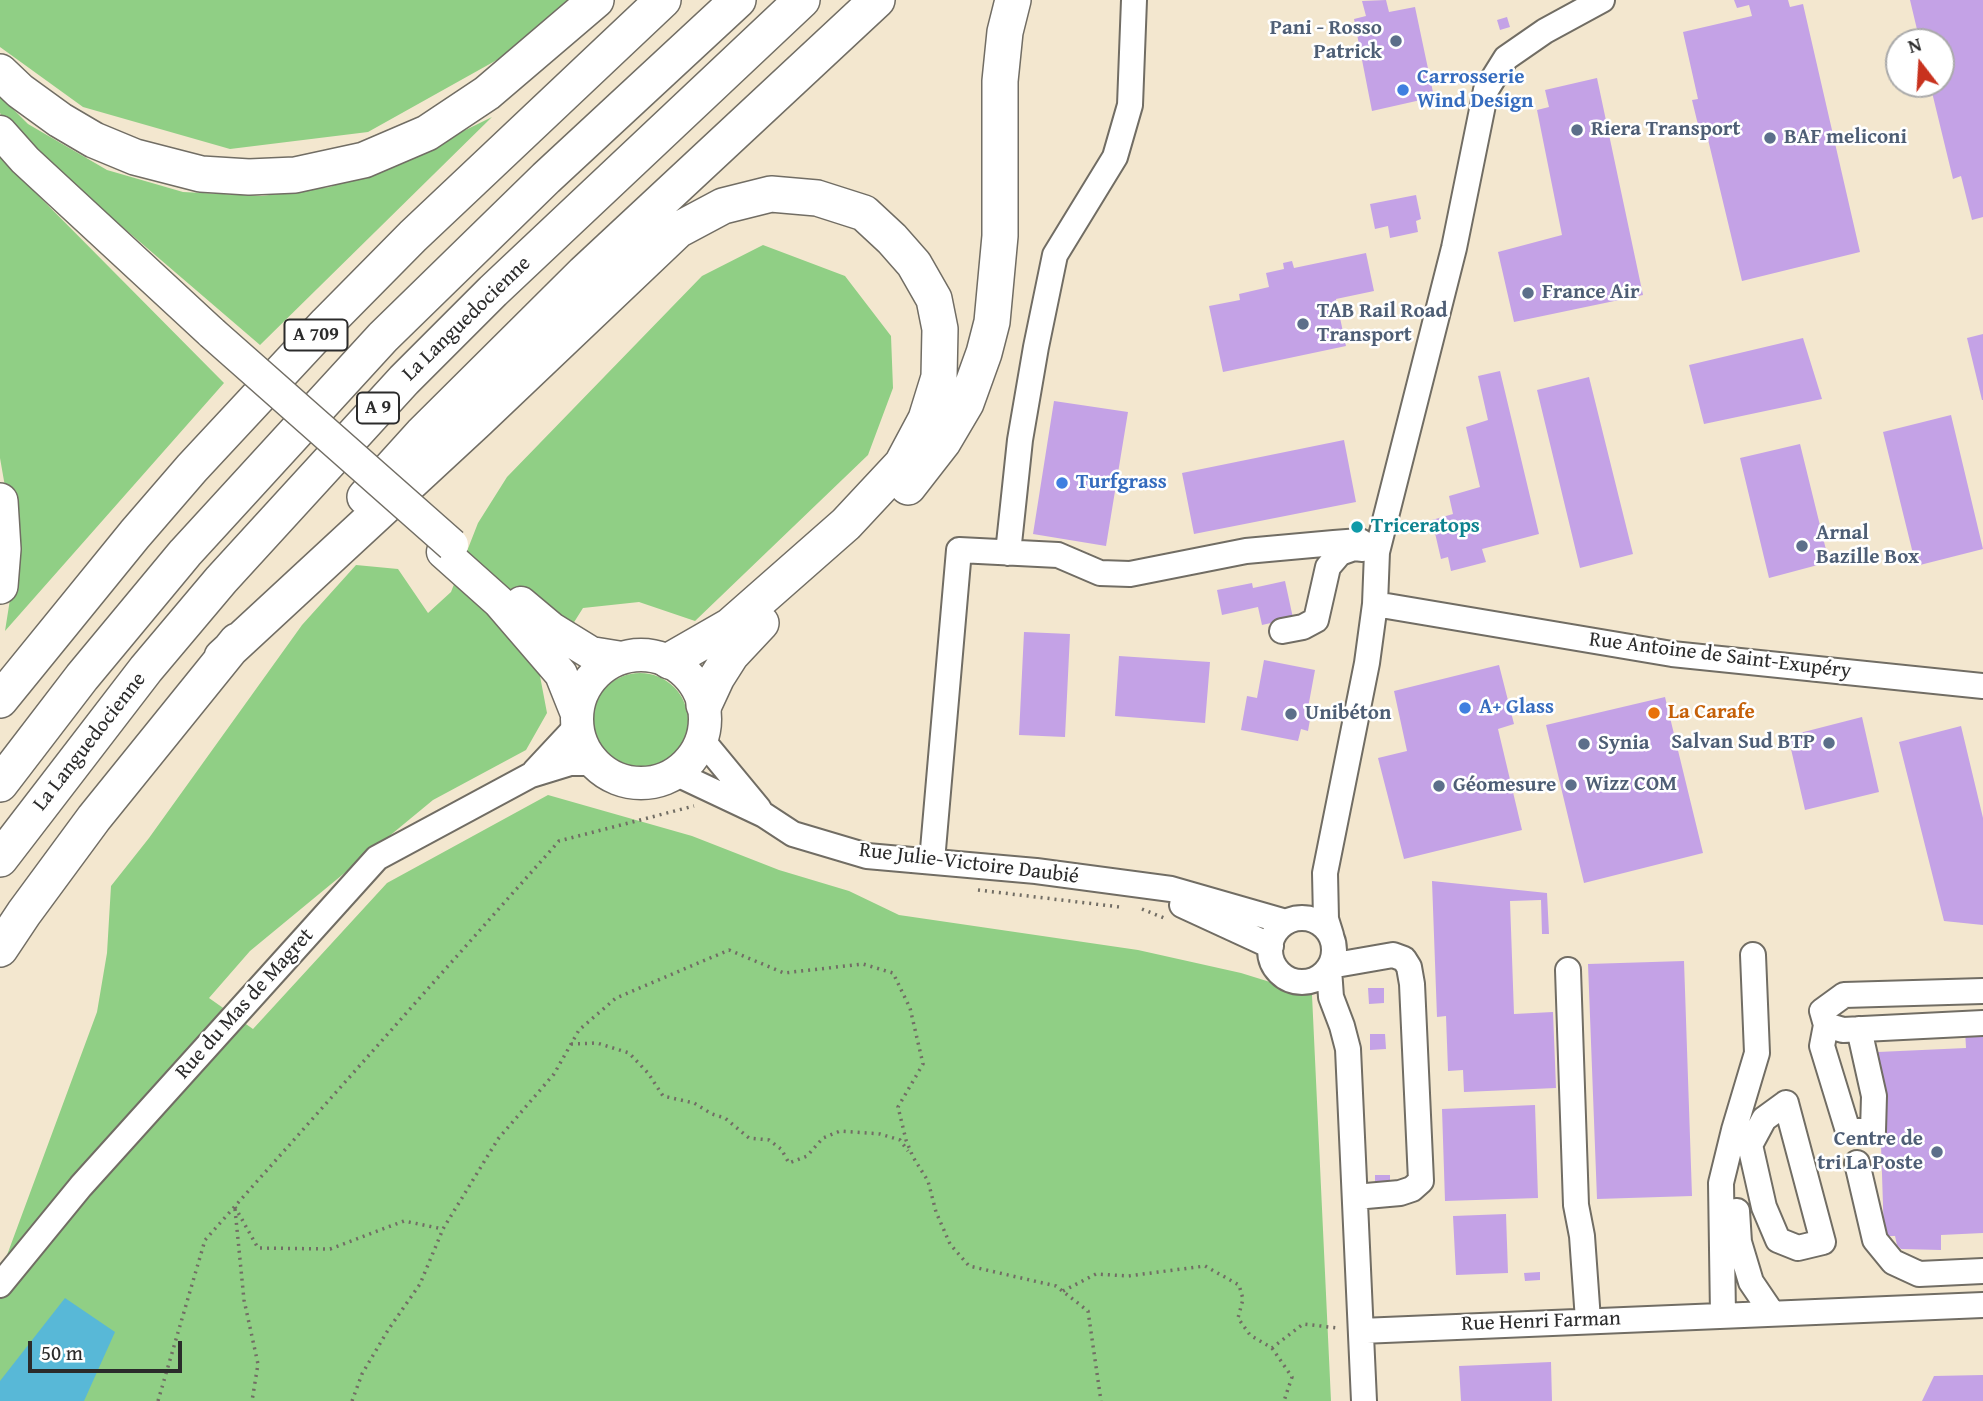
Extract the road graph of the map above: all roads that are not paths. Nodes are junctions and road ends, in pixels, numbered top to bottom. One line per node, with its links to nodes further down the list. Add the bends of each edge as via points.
1 (596, 0): 9 (highway, via 486,93 427,133 364,160 295,175 201,174 135,157 60,120)
2 (663, 0): 24 (highway, A 709, via 327,323 201,458)
3 (738, 0): 31 (highway, A 9, via 383,337 185,553)
4 (802, 0): 33 (highway, La Languedocienne / A 9, via 404,380 221,580)
5 (877, 0): 20 (highway, via 584,273 422,434)
6 (1013, 0): 25 (highway, via 1000,68 996,296 984,353 966,403 943,442 894,503 739,645 720,670)
7 (1134, 0): 16 (street, via 1130,105 1115,157 1055,255 1023,427)
8 (1602, 0): 15 (street, via 1506,58 1486,90 1454,248)
9 (0, 72)
10 (0, 132): 12 (main road)
11 (0, 151): 12 (main road, via 26,180)
12 (208, 337): 14 (main road, bridge)
13 (0, 501): 17 (highway, via 4,549)
14 (448, 549): 21 (main road, via 552,629 591,653); 26 (main road, via 561,674)
15 (1377, 552): 16 (street, via 1360,541 1258,550 1130,574 1100,573 1058,555); 18 (street); 19 (street, via 1354,548 1340,553 1328,567 1316,620)
16 (1008, 553): 34 (street, via 959,551)
17 (0, 586)
18 (1375, 604): 23 (street, Rue Antoine de Saint-Exupéry, via 1672,654); 35 (street)
19 (1282, 631)
20 (222, 657): 22 (highway, via 678,230 723,206 771,194 817,198 864,213 914,264 934,299 940,328 939,377 926,419 902,464 846,524 730,626); 39 (highway, via 94,818)
21 (622, 658): 22 (main road, via 638,655); 26 (main road, via 591,679 581,696)
22 (669, 661): 25 (main road, via 695,684)
23 (1983, 686)
24 (0, 700)
25 (704, 705): 27 (main road)
26 (577, 720): 28 (main road, via 584,748); 30 (street, Rue du Mas de Magret)
27 (702, 740): 29 (main road, via 691,759); 32 (street, Rue Julie-Victoire Daubié)
28 (594, 762): 29 (main road, via 611,776 633,782 655,781); 30 (street, Rue du Mas de Magret, via 570,763)
29 (675, 773): 32 (street, Rue Julie-Victoire Daubié)
30 (531, 775): 54 (street, Rue du Mas de Magret, via 377,858 90,1176)
31 (0, 784)
32 (764, 815): 34 (street, Rue Julie-Victoire Daubié, via 793,834 867,856)
33 (0, 859)
34 (932, 861): 36 (street, Rue Julie-Victoire Daubié)
35 (1325, 873): 37 (street); 40 (street)
36 (1140, 885): 37 (street, Rue Julie-Victoire Daubié); 38 (street, Rue Julie-Victoire Daubié)
37 (1295, 920): 38 (street, via 1278,929); 40 (street, via 1316,921)
38 (1271, 946): 43 (street, via 1276,969)
39 (0, 949)
40 (1331, 954): 43 (street, via 1317,979); 48 (street, via 1331,997 1348,1049); 50 (street, via 1393,955 1409,967 1421,1181 1400,1193)
41 (1753, 955): 52 (street, via 1757,1053 1734,1130)
42 (1568, 970): 58 (street, via 1576,1205)
43 (1304, 983): 48 (street, via 1330,1024)
44 (1983, 991): 46 (street, via 1844,995 1822,1011)
45 (1983, 1023): 47 (street)
46 (1826, 1025): 47 (street); 47 (street, via 1822,1046 1848,1131 1873,1131 1874,1096)
47 (1859, 1029)
48 (1348, 1069): 50 (street)
49 (1857, 1163): 53 (street, via 1875,1240 1893,1262 1919,1274)
50 (1355, 1197): 59 (street)
51 (1764, 1207): 51 (street, via 1778,1240 1798,1248 1823,1242 1786,1103 1764,1119 1750,1145); 52 (street)
52 (1729, 1213): 56 (street, via 1751,1282); 57 (street)
53 (1983, 1271)
54 (0, 1285)
55 (1983, 1305): 56 (street, Rue Henri Farman)
56 (1772, 1313): 57 (street, Rue Henri Farman)
57 (1723, 1315): 58 (street, Rue Henri Farman)
58 (1588, 1321): 59 (street, Rue Henri Farman)
59 (1362, 1331): 60 (street)
60 (1364, 1401)

